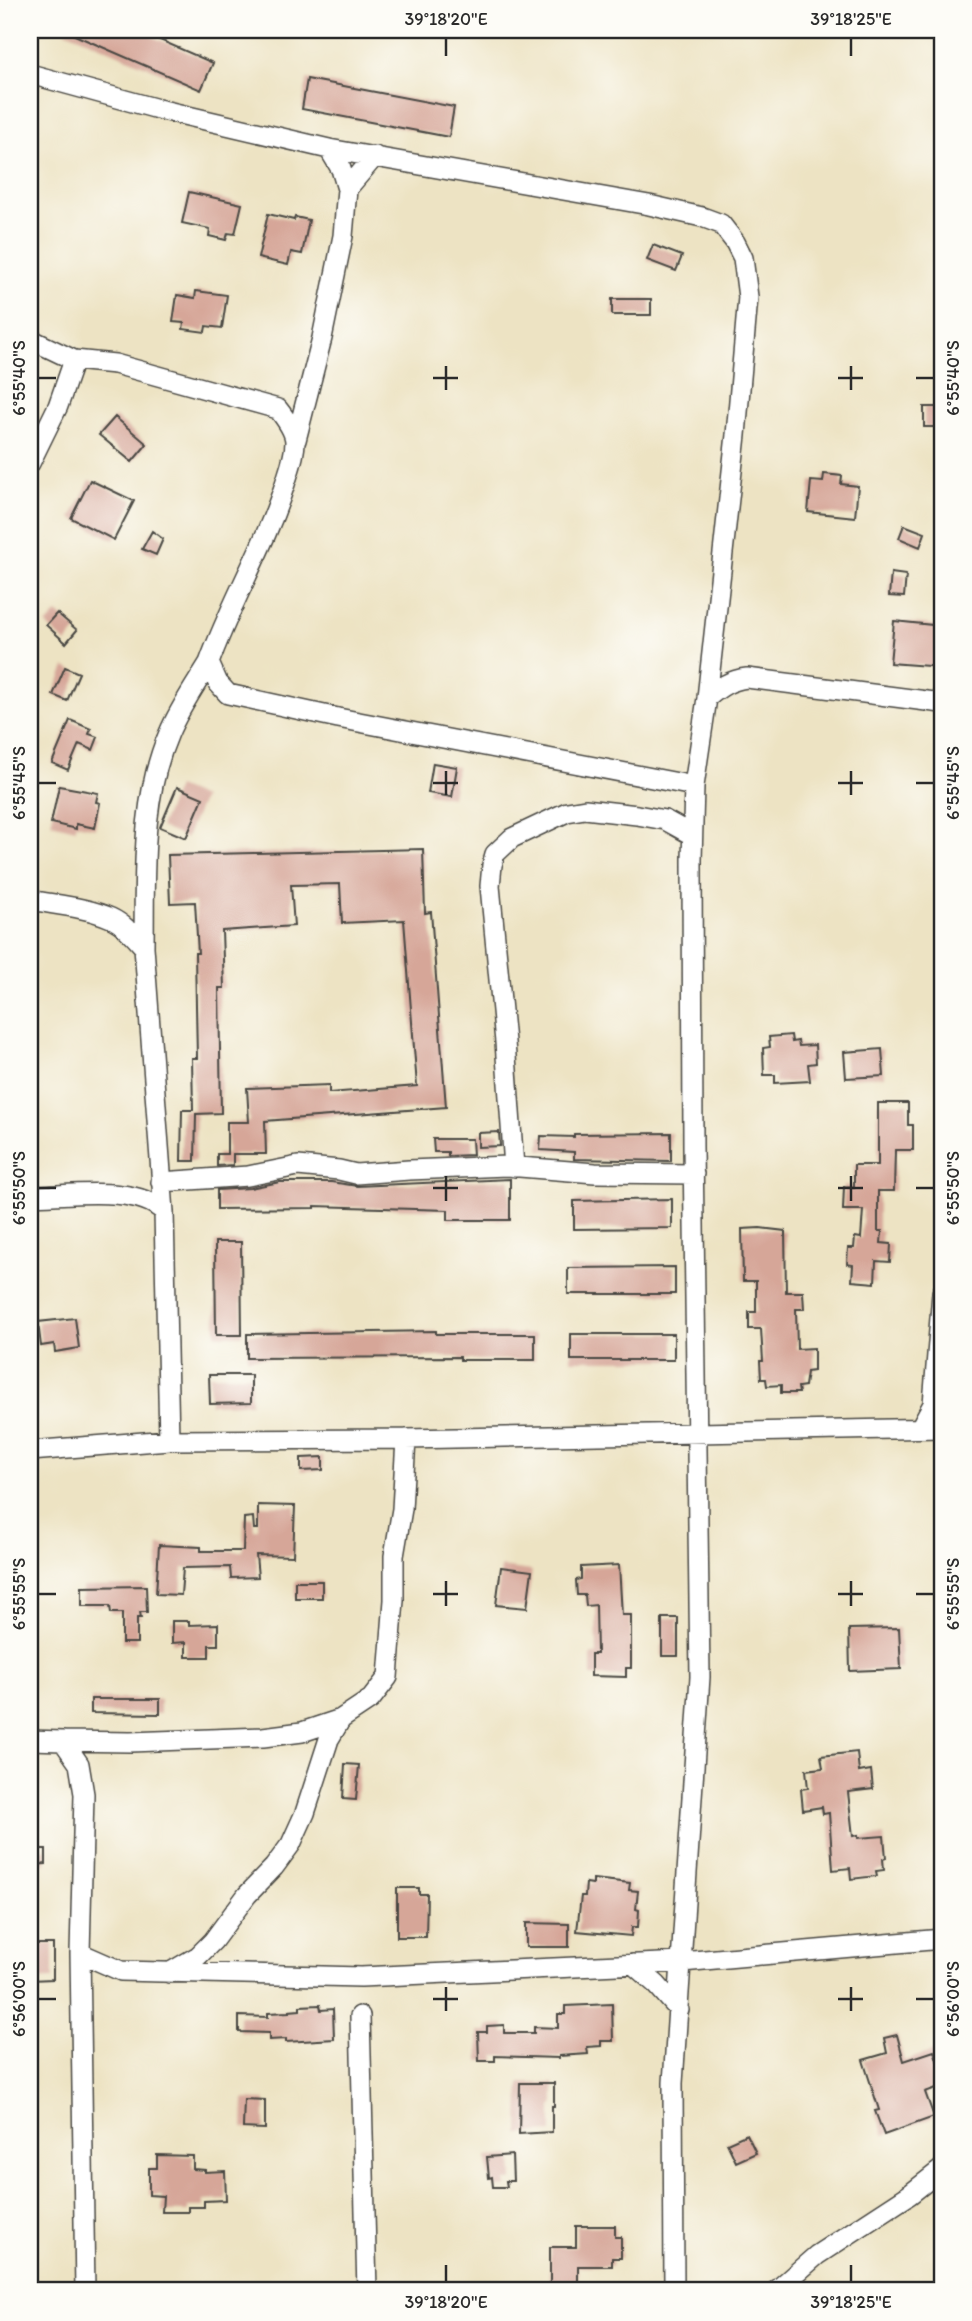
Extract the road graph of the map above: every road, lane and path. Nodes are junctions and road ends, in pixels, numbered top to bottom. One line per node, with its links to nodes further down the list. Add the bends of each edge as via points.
1 (30, 74): 2 (street)
2 (329, 149): 3 (street); 4 (street)
3 (374, 156): 4 (street); 13 (street, via 702,217 721,224 735,242 743,258 748,296)
4 (346, 189): 7 (street, via 343,236)
5 (30, 339): 6 (street)
6 (74, 360): 8 (street, via 115,364); 10 (street)
7 (305, 400): 8 (street); 9 (street)
8 (278, 409): 9 (street)
9 (296, 440): 11 (street, via 273,519)
10 (30, 463)
11 (209, 663): 12 (street); 14 (street)
12 (228, 694): 14 (street); 16 (street)
13 (707, 698): 15 (street, via 721,686 747,678); 16 (street)
14 (186, 701): 19 (street, via 159,762 145,835)
15 (942, 703)
16 (694, 786): 17 (street)
17 (692, 835): 20 (street, via 665,820 585,809 530,828 495,853 490,886); 21 (street)
18 (30, 900): 19 (street, via 111,918)
19 (144, 947): 22 (street)
20 (514, 1167): 21 (street); 22 (street, via 356,1174 298,1166 248,1176)
21 (694, 1174): 28 (street)
22 (161, 1182): 24 (street)
23 (30, 1196): 24 (street, via 113,1194 143,1198)
24 (164, 1212): 30 (street)
25 (942, 1293): 26 (street, via 933,1405)
26 (920, 1428): 27 (street); 28 (street)
27 (942, 1428)
28 (698, 1431): 29 (street); 37 (street, via 700,1677)
29 (406, 1439): 30 (street); 32 (street, via 388,1677 371,1699)
30 (169, 1440): 31 (street)
31 (30, 1451)
32 (341, 1719): 34 (street, via 302,1732 262,1737); 39 (street, via 329,1739 291,1844 213,1941)
33 (30, 1740): 34 (street)
34 (63, 1741): 36 (street, via 79,1764 84,1794)
35 (942, 1939): 37 (street)
36 (80, 1952): 39 (street, via 121,1971); 43 (street)
37 (682, 1962): 38 (street); 40 (street)
38 (633, 1965): 39 (street, via 360,1977); 40 (street)
39 (169, 1973)
40 (679, 2010): 45 (street, via 673,2083)
41 (360, 2015): 44 (street)
42 (942, 2169): 46 (street, via 817,2255)
43 (85, 2291)
44 (367, 2291)
45 (674, 2291)
46 (775, 2291)

